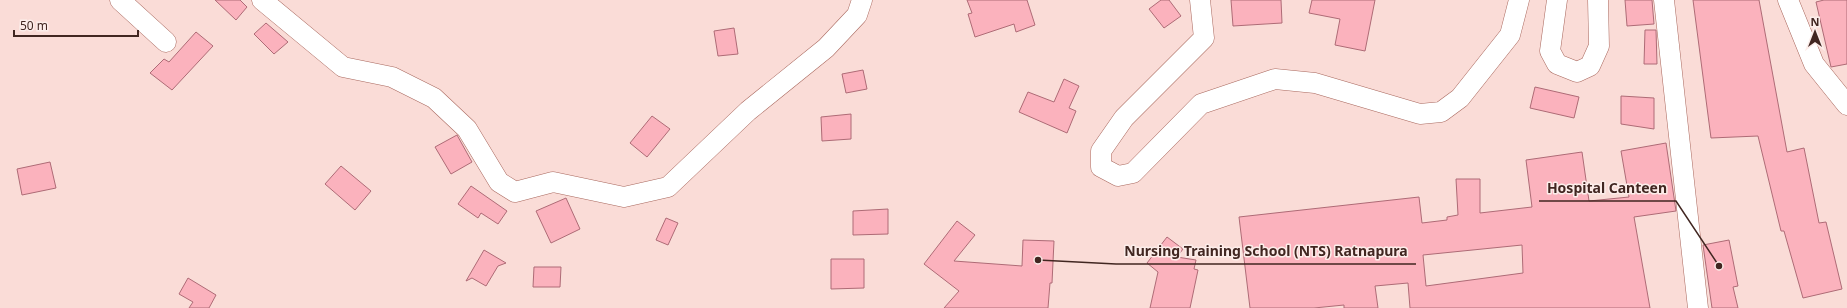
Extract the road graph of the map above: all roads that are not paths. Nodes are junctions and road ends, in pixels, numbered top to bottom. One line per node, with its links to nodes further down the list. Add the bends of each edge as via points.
1 (120, 0): 10 (street)
2 (262, 0): 3 (street, via 343,67 392,77 434,98 467,129 499,182 516,192 553,182 624,197 668,187 748,111 826,48 857,14)
3 (862, 0)
4 (1200, 0): 5 (street, via 1204,38 1124,118 1101,151 1101,167 1118,176 1133,173 1201,104 1275,79 1315,83 1420,114 1441,112 1460,98 1510,35)
5 (1519, 0)
6 (1557, 0): 7 (street, via 1550,51 1557,64 1577,72 1590,66 1599,46)
7 (1598, 0)
8 (1664, 0): 12 (street)
9 (1788, 0): 11 (street, via 1814,64)
10 (166, 42)
11 (1847, 105)
12 (1698, 308)

